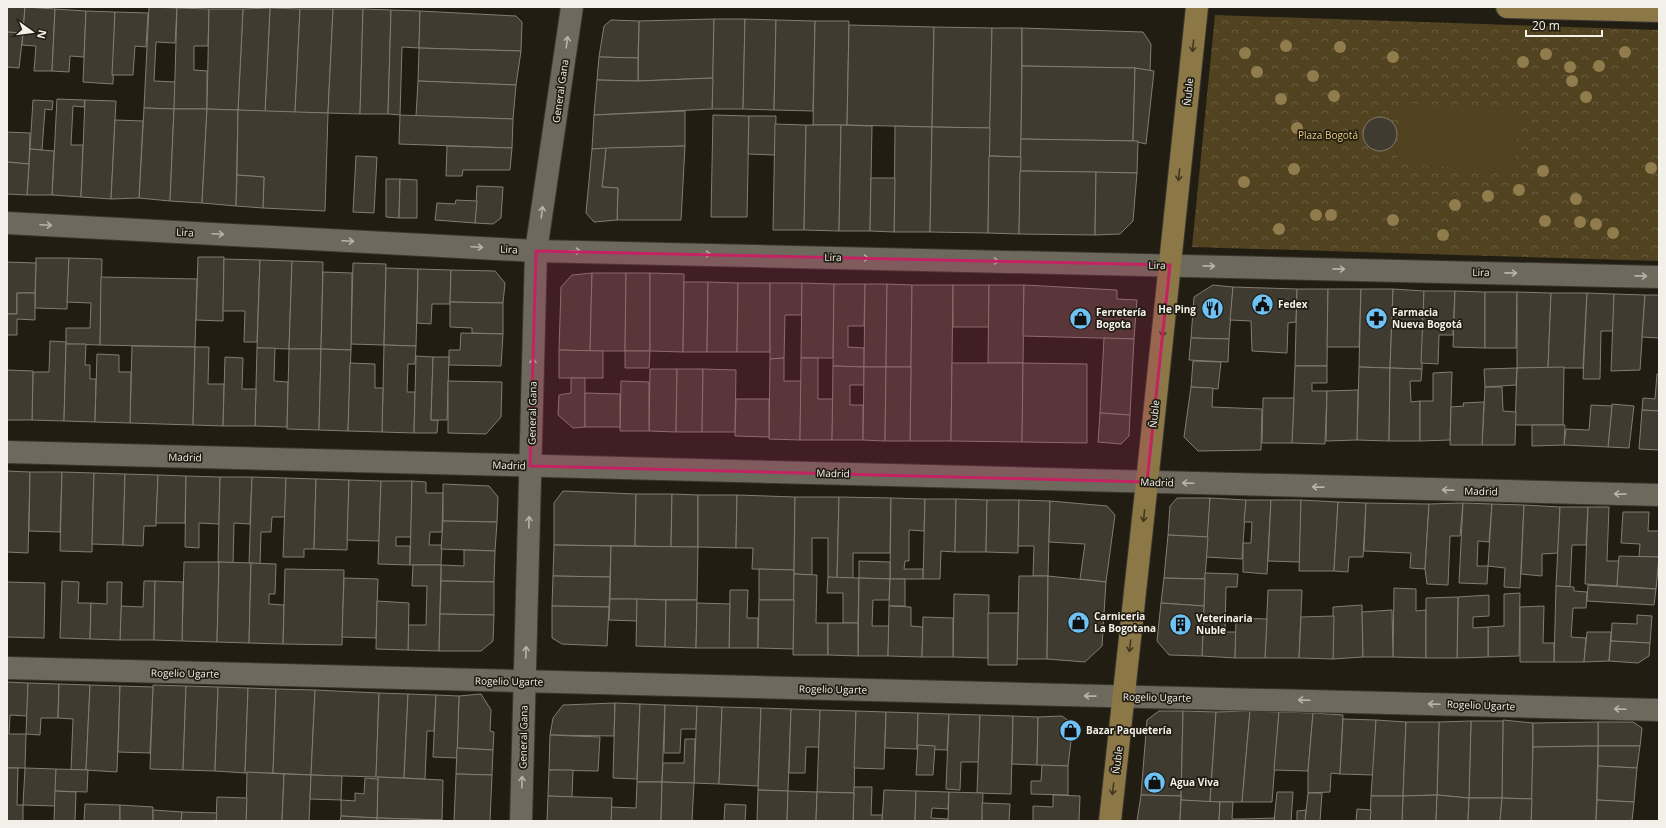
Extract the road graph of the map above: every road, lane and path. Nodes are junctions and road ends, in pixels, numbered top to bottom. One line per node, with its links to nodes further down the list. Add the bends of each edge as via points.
1 (572, 7): 6 (street, General Gana, one-way to 1)
2 (1197, 7): 7 (main road, Ñuble, one-way to 7)
3 (1508, 7): 4 (main road)
4 (1659, 11)
5 (7, 223): 6 (street, Lira, one-way to 6)
6 (536, 250): 7 (street, Lira, one-way to 7); 10 (street, General Gana, one-way to 6)
7 (1170, 265): 8 (street, Lira, one-way to 8); 11 (main road, Ñuble, one-way to 11)
8 (1659, 277)
9 (7, 452): 10 (street, Madrid)
10 (530, 466): 11 (street, Madrid); 14 (street, General Gana, one-way to 10)
11 (1148, 482): 12 (street, Madrid, one-way to 11); 15 (main road, Ñuble, one-way to 15)
12 (1659, 495)
13 (7, 668): 14 (street, Rogelio Ugarte)
14 (525, 682): 15 (street, Rogelio Ugarte, one-way to 14); 17 (street, General Gana, one-way to 14)
15 (1124, 696): 16 (street, Rogelio Ugarte, one-way to 15); 18 (main road, Ñuble, one-way to 18)
16 (1659, 710)
17 (521, 821)
18 (1110, 821)

